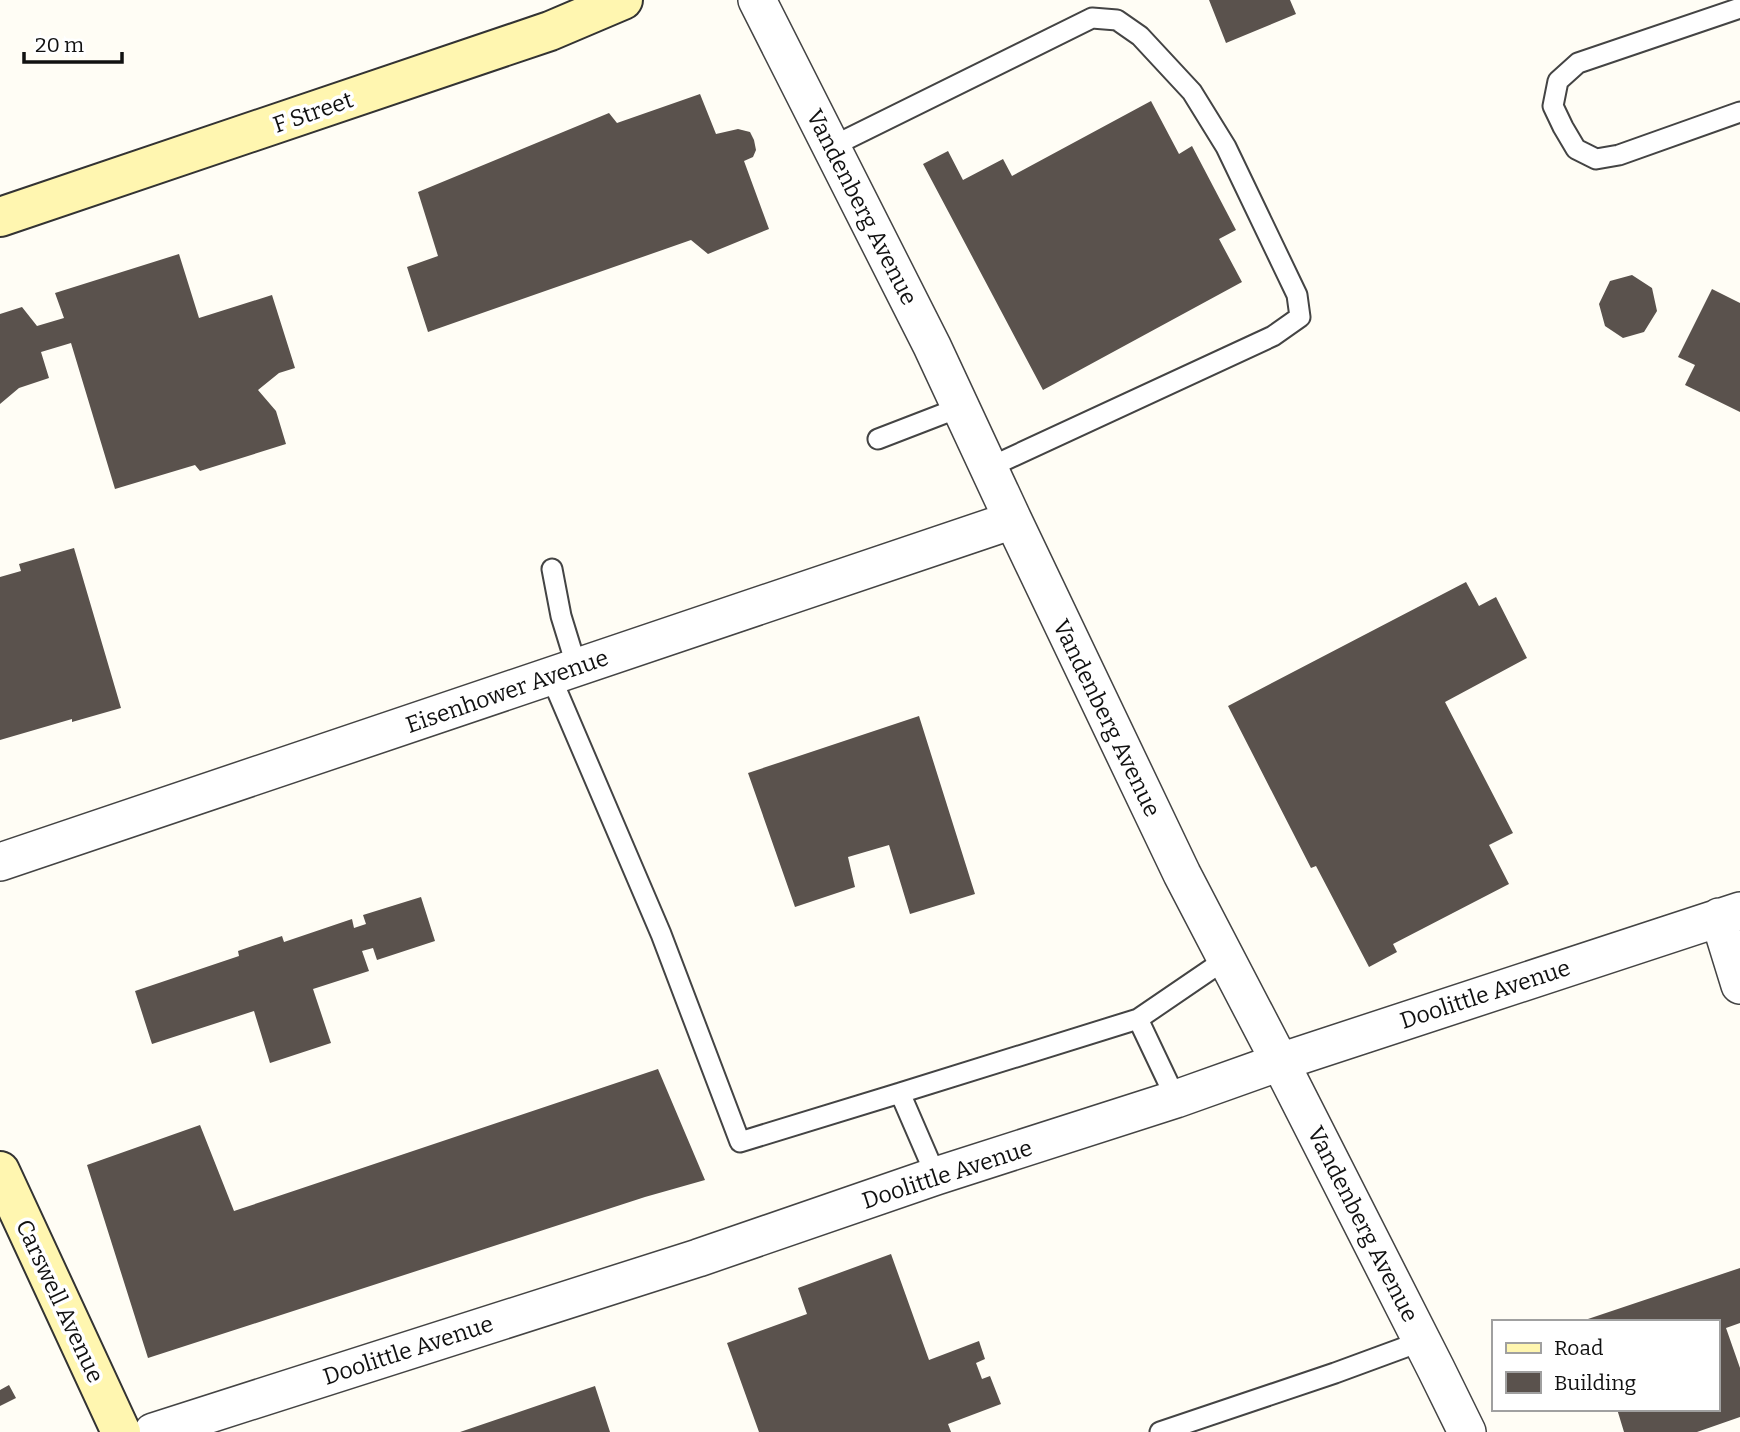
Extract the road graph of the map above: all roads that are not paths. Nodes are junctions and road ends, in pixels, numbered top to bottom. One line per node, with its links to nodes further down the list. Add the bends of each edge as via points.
1 (623, 0): 6 (street, F Street, via 550,31)
2 (757, 0): 5 (street, Vandenberg Avenue)
3 (1740, 8): 4 (lane, via 1578,63 1558,81 1553,106 1577,149 1596,159)
4 (1740, 112)
5 (831, 148): 7 (street, Vandenberg Avenue); 9 (lane, via 1092,19 1118,20 1140,36 1192,92 1226,147 1297,295 1300,317 1273,336)
6 (0, 217)
7 (961, 407): 8 (lane); 9 (street, Vandenberg Avenue)
8 (878, 439)
9 (988, 468): 10 (street, Vandenberg Avenue)
10 (1013, 520): 12 (street, Eisenhower Avenue); 15 (street, Vandenberg Avenue)
11 (552, 569): 12 (lane, via 561,616)
12 (564, 672): 13 (street, Eisenhower Avenue); 19 (lane, via 740,1142)
13 (0, 862)
14 (1729, 914): 16 (street); 18 (street, Doolittle Avenue)
15 (1226, 959): 17 (lane); 18 (street, Vandenberg Avenue)
16 (1740, 985)
17 (1138, 1019): 19 (lane); 20 (lane)
18 (1280, 1062): 20 (street, Doolittle Avenue); 23 (street, Vandenberg Avenue)
19 (900, 1093): 22 (lane)
20 (1176, 1099): 22 (street, Doolittle Avenue)
21 (0, 1171): 24 (street, Carswell Avenue)
22 (936, 1176): 25 (street, Doolittle Avenue, via 698,1258)
23 (1422, 1341): 26 (lane); 27 (street, Vandenberg Avenue)
24 (121, 1432)
25 (153, 1432)
26 (1160, 1432)
27 (1467, 1432)

